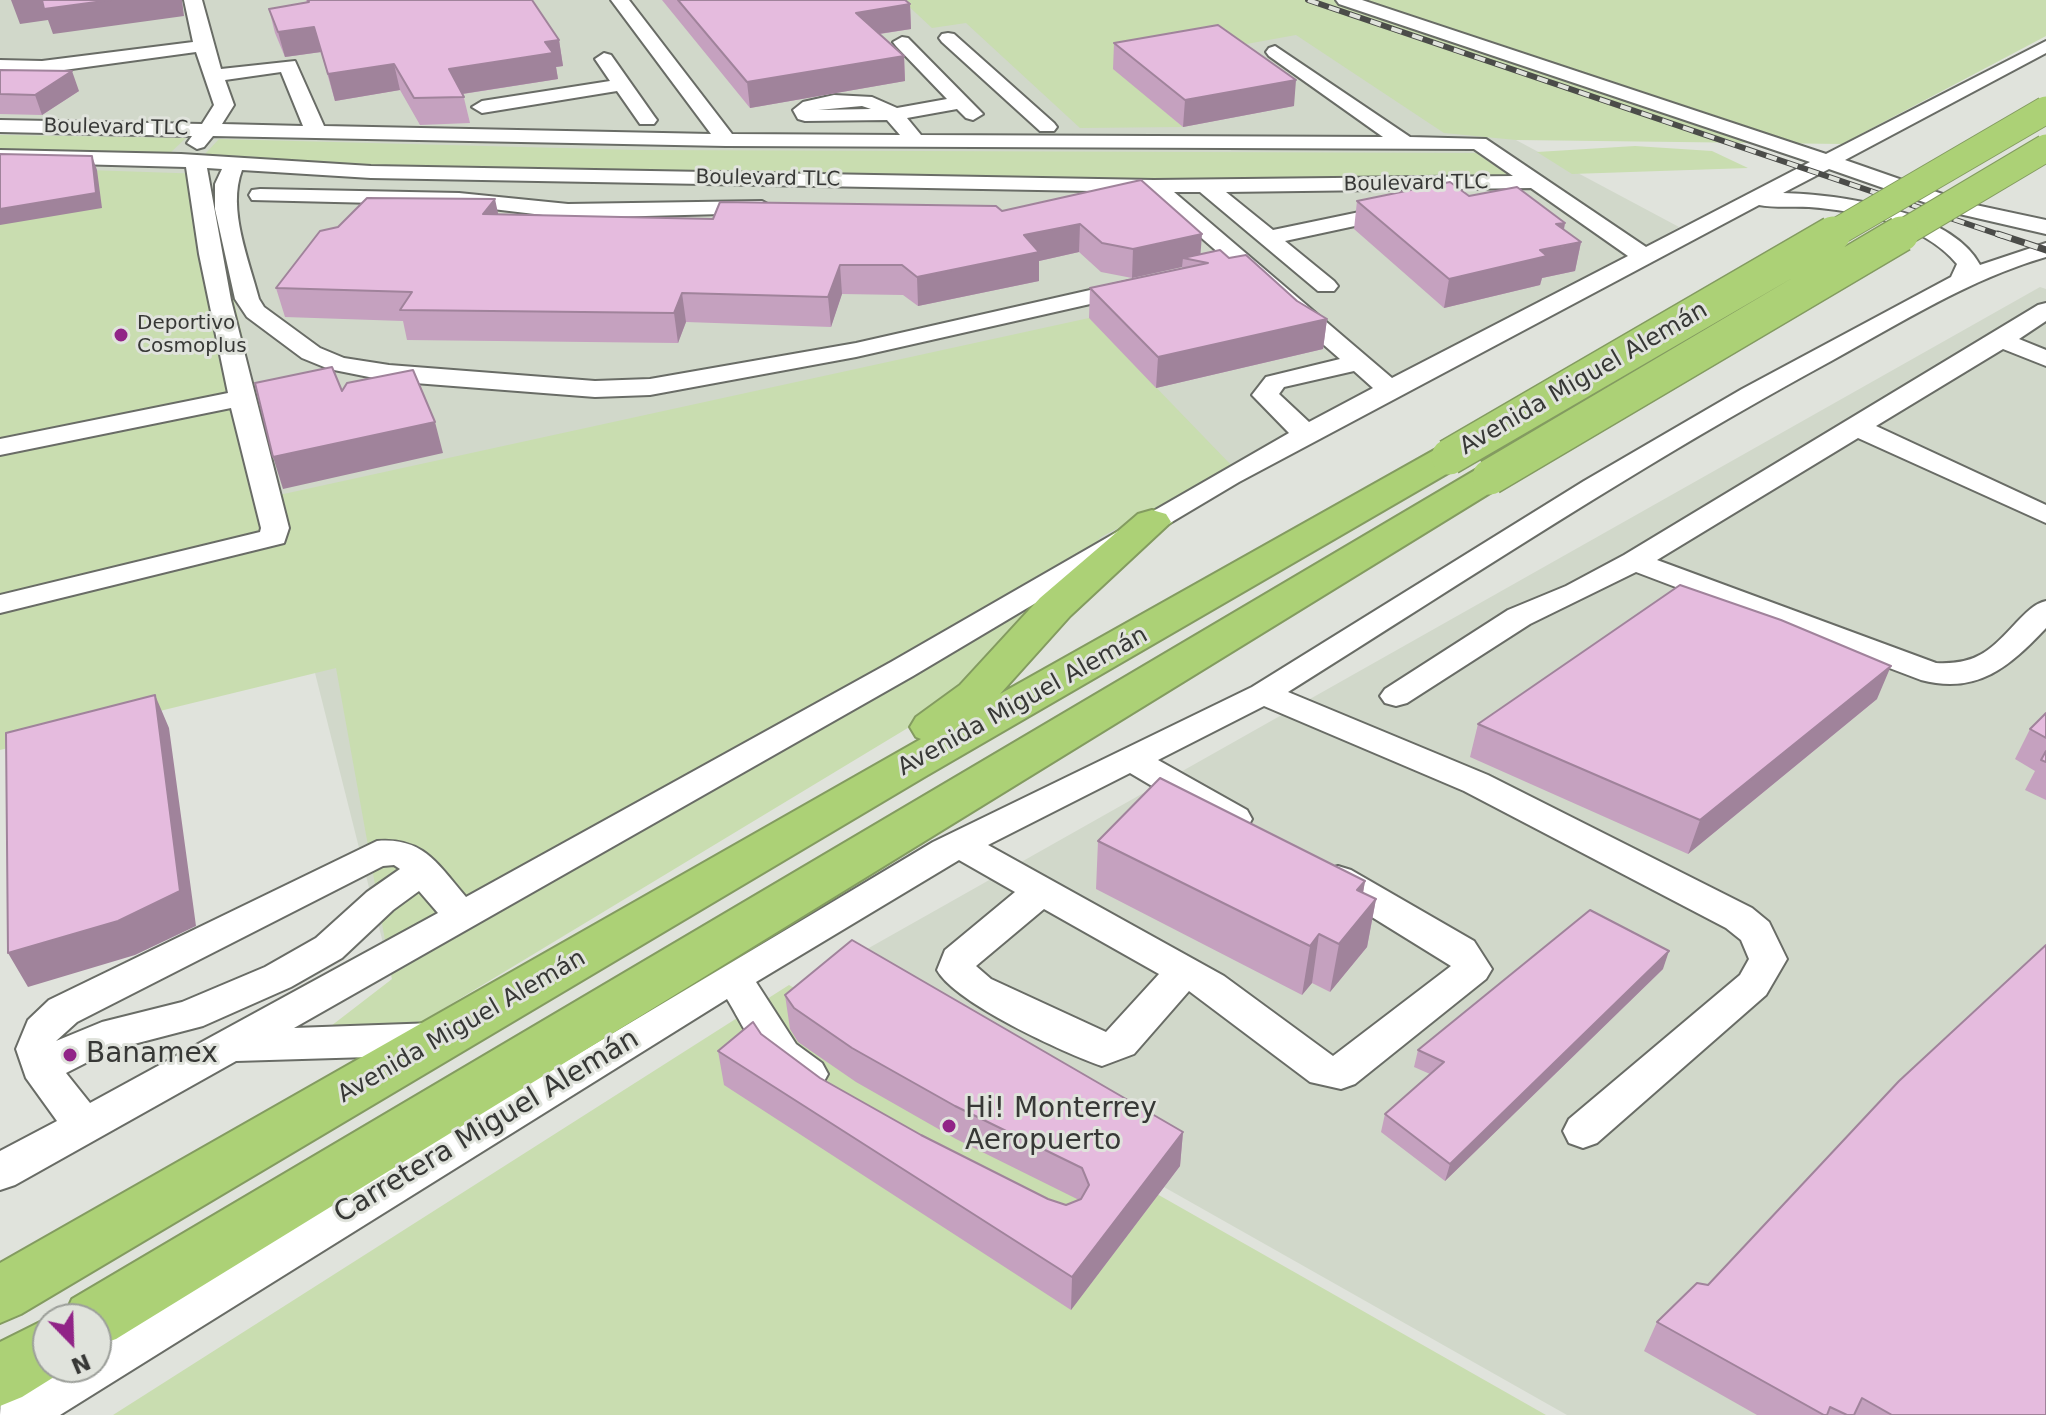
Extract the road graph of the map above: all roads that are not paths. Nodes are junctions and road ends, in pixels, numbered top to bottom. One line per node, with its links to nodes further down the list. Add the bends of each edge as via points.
1 (193, 0): 6 (street)
2 (620, 0): 23 (street)
3 (1345, 0): 30 (street)
4 (948, 38): 10 (street)
5 (902, 42): 12 (street)
6 (203, 46): 11 (street, via 42,67); 13 (street)
7 (2046, 46): 30 (street)
8 (1275, 52): 26 (street)
9 (604, 59): 14 (street)
10 (978, 65): 12 (street); 19 (street)
11 (0, 66)
12 (932, 72): 15 (street)
13 (215, 76): 20 (street, via 224,105); 21 (street, via 288,65)
14 (622, 85): 17 (street); 22 (street, via 480,102)
15 (961, 102): 24 (street, via 894,114); 25 (street)
16 (2046, 110): 60 (highway, Avenida Miguel Alemán, bridge)
17 (647, 120)
18 (0, 126): 20 (street, Boulevard TLC)
19 (1047, 127)
20 (209, 130): 21 (street, Boulevard TLC); 29 (street)
21 (316, 132): 22 (street, Boulevard TLC)
22 (494, 136): 23 (street, Boulevard TLC)
23 (726, 140): 24 (street, Boulevard TLC)
24 (915, 140): 25 (street, Boulevard TLC)
25 (999, 141): 26 (street, Boulevard TLC)
26 (1406, 143): 33 (street, Boulevard TLC, via 1479,143)
27 (2046, 148): 60 (highway, Avenida Miguel Alemán, bridge)
28 (0, 156): 29 (street, Boulevard TLC)
29 (188, 160): 31 (street, Boulevard TLC); 56 (street)
30 (1831, 162): 39 (street); 42 (street, via 1954,207)
31 (234, 164): 32 (street, Boulevard TLC); 49 (street, via 226,184 226,209 247,299 255,312 311,353 389,373 595,389 650,387 856,350)
32 (598, 176): 34 (street, Boulevard TLC); 41 (street)
33 (1537, 182): 35 (street, Boulevard TLC); 44 (street)
34 (1154, 186): 35 (street, Boulevard TLC); 46 (street)
35 (1206, 186): 43 (street)
36 (260, 195): 41 (street, via 459,199)
37 (1857, 197): 45 (street)
38 (1434, 202): 43 (street)
39 (1749, 202): 44 (street); 48 (street, via 1823,200 1890,218 1932,235 1965,257 1969,264)
40 (785, 207): 41 (street)
41 (588, 211)
42 (2046, 227)
43 (1268, 238): 50 (street)
44 (1644, 256): 55 (street)
45 (2042, 259): 48 (street, via 2011,260)
46 (1243, 263): 47 (street); 54 (street)
47 (1217, 269)
48 (1961, 281): 66 (street, via 1620,471)
49 (1159, 282)
50 (1326, 286)
51 (2046, 310): 52 (street)
52 (2001, 340): 53 (street); 57 (street)
53 (2046, 359)
54 (1359, 362): 55 (street); 58 (street, via 1275,382 1265,395)
55 (1392, 391): 58 (street)
56 (240, 398): 59 (street); 64 (street, via 274,537)
57 (1856, 427): 61 (street); 63 (street)
58 (1307, 435): 62 (street)
59 (0, 447)
60 (1469, 467): 75 (highway, Avenida Miguel Alemán, via 910,765); 77 (highway, Avenida Miguel Alemán)
61 (2046, 515)
62 (1152, 522): 74 (street); 75 (highway, via 1055,607 975,695 892,756)
63 (1634, 561): 65 (street, via 1932,673 1957,676 1988,667); 67 (street, via 1519,617)
64 (0, 604)
65 (2046, 610)
66 (1263, 694): 68 (street); 84 (street, via 1476,783 1739,918 1756,932 1768,959 1753,985)
67 (1396, 696)
68 (1133, 760): 69 (street); 70 (street)
69 (1264, 835)
70 (959, 844): 73 (street); 77 (street); 78 (street, Carretera Miguel Alemán)
71 (1303, 859): 76 (street, via 1461,951 1473,969 1341,1073 1324,1071)
72 (422, 871): 74 (street); 81 (street, via 329,948 278,977 189,1015 102,1037); 81 (street, via 410,857 377,854 63,1011 36,1040)
73 (1044, 892): 76 (street); 76 (street, via 958,960 956,970 963,978 1102,1050 1120,1043)
74 (462, 916): 80 (street)
75 (593, 952): 79 (highway, Avenida Miguel Alemán)
76 (1185, 971)
77 (663, 977): 87 (highway, Avenida Miguel Alemán)
78 (733, 977): 82 (street, via 782,1055); 90 (street, Carretera Miguel Alemán)
79 (442, 1039): 80 (street); 86 (highway, Avenida Miguel Alemán)
80 (229, 1045): 83 (street)
81 (40, 1067): 83 (street)
82 (840, 1097)
83 (85, 1125): 85 (street)
84 (1583, 1131)
85 (0, 1172)
86 (15, 1282)
87 (112, 1308)
88 (32, 1357): 89 (highway)
89 (0, 1376)
90 (18, 1415)

